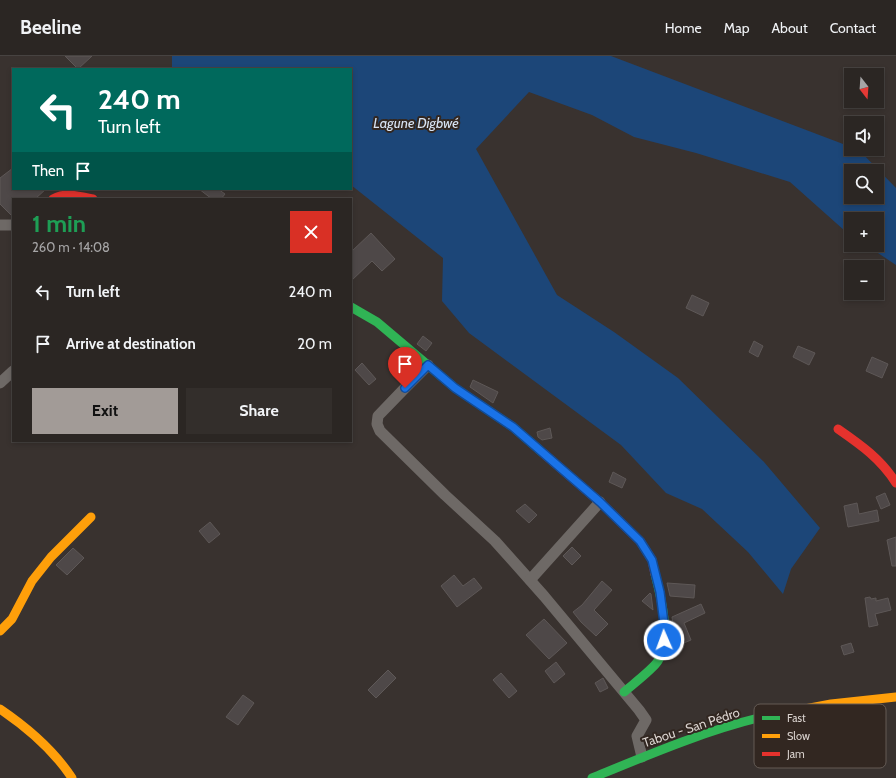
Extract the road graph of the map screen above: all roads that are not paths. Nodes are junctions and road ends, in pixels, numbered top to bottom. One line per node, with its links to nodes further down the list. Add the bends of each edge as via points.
1 (54, 198): 2 (street, via 67,195)
2 (89, 198)
3 (0, 225): 4 (street)
4 (12, 225)
5 (352, 308): 6 (street, via 377,322)
6 (428, 365): 11 (street, via 455,388 513,427); 13 (street, via 378,416 377,424 380,431 495,541)
7 (12, 372): 8 (street)
8 (0, 383)
9 (838, 429): 10 (street, via 867,448 889,470)
10 (896, 483)
11 (600, 502): 13 (street); 15 (street, via 640,541 652,560 660,592 665,631 664,649 658,662)
12 (91, 517): 14 (street, via 51,557 32,581 12,619)
13 (530, 580): 15 (street)
14 (0, 632)
15 (624, 692): 20 (street, via 646,720 637,736)
16 (896, 697): 17 (street, Tabou - San Pédro)
17 (837, 704)
18 (0, 709): 21 (street, via 33,732 56,756)
19 (754, 720): 20 (street, Tabou - San Pédro, via 726,727)
20 (642, 757): 22 (street, Tabou - San Pédro)
21 (72, 778)
22 (592, 778)

